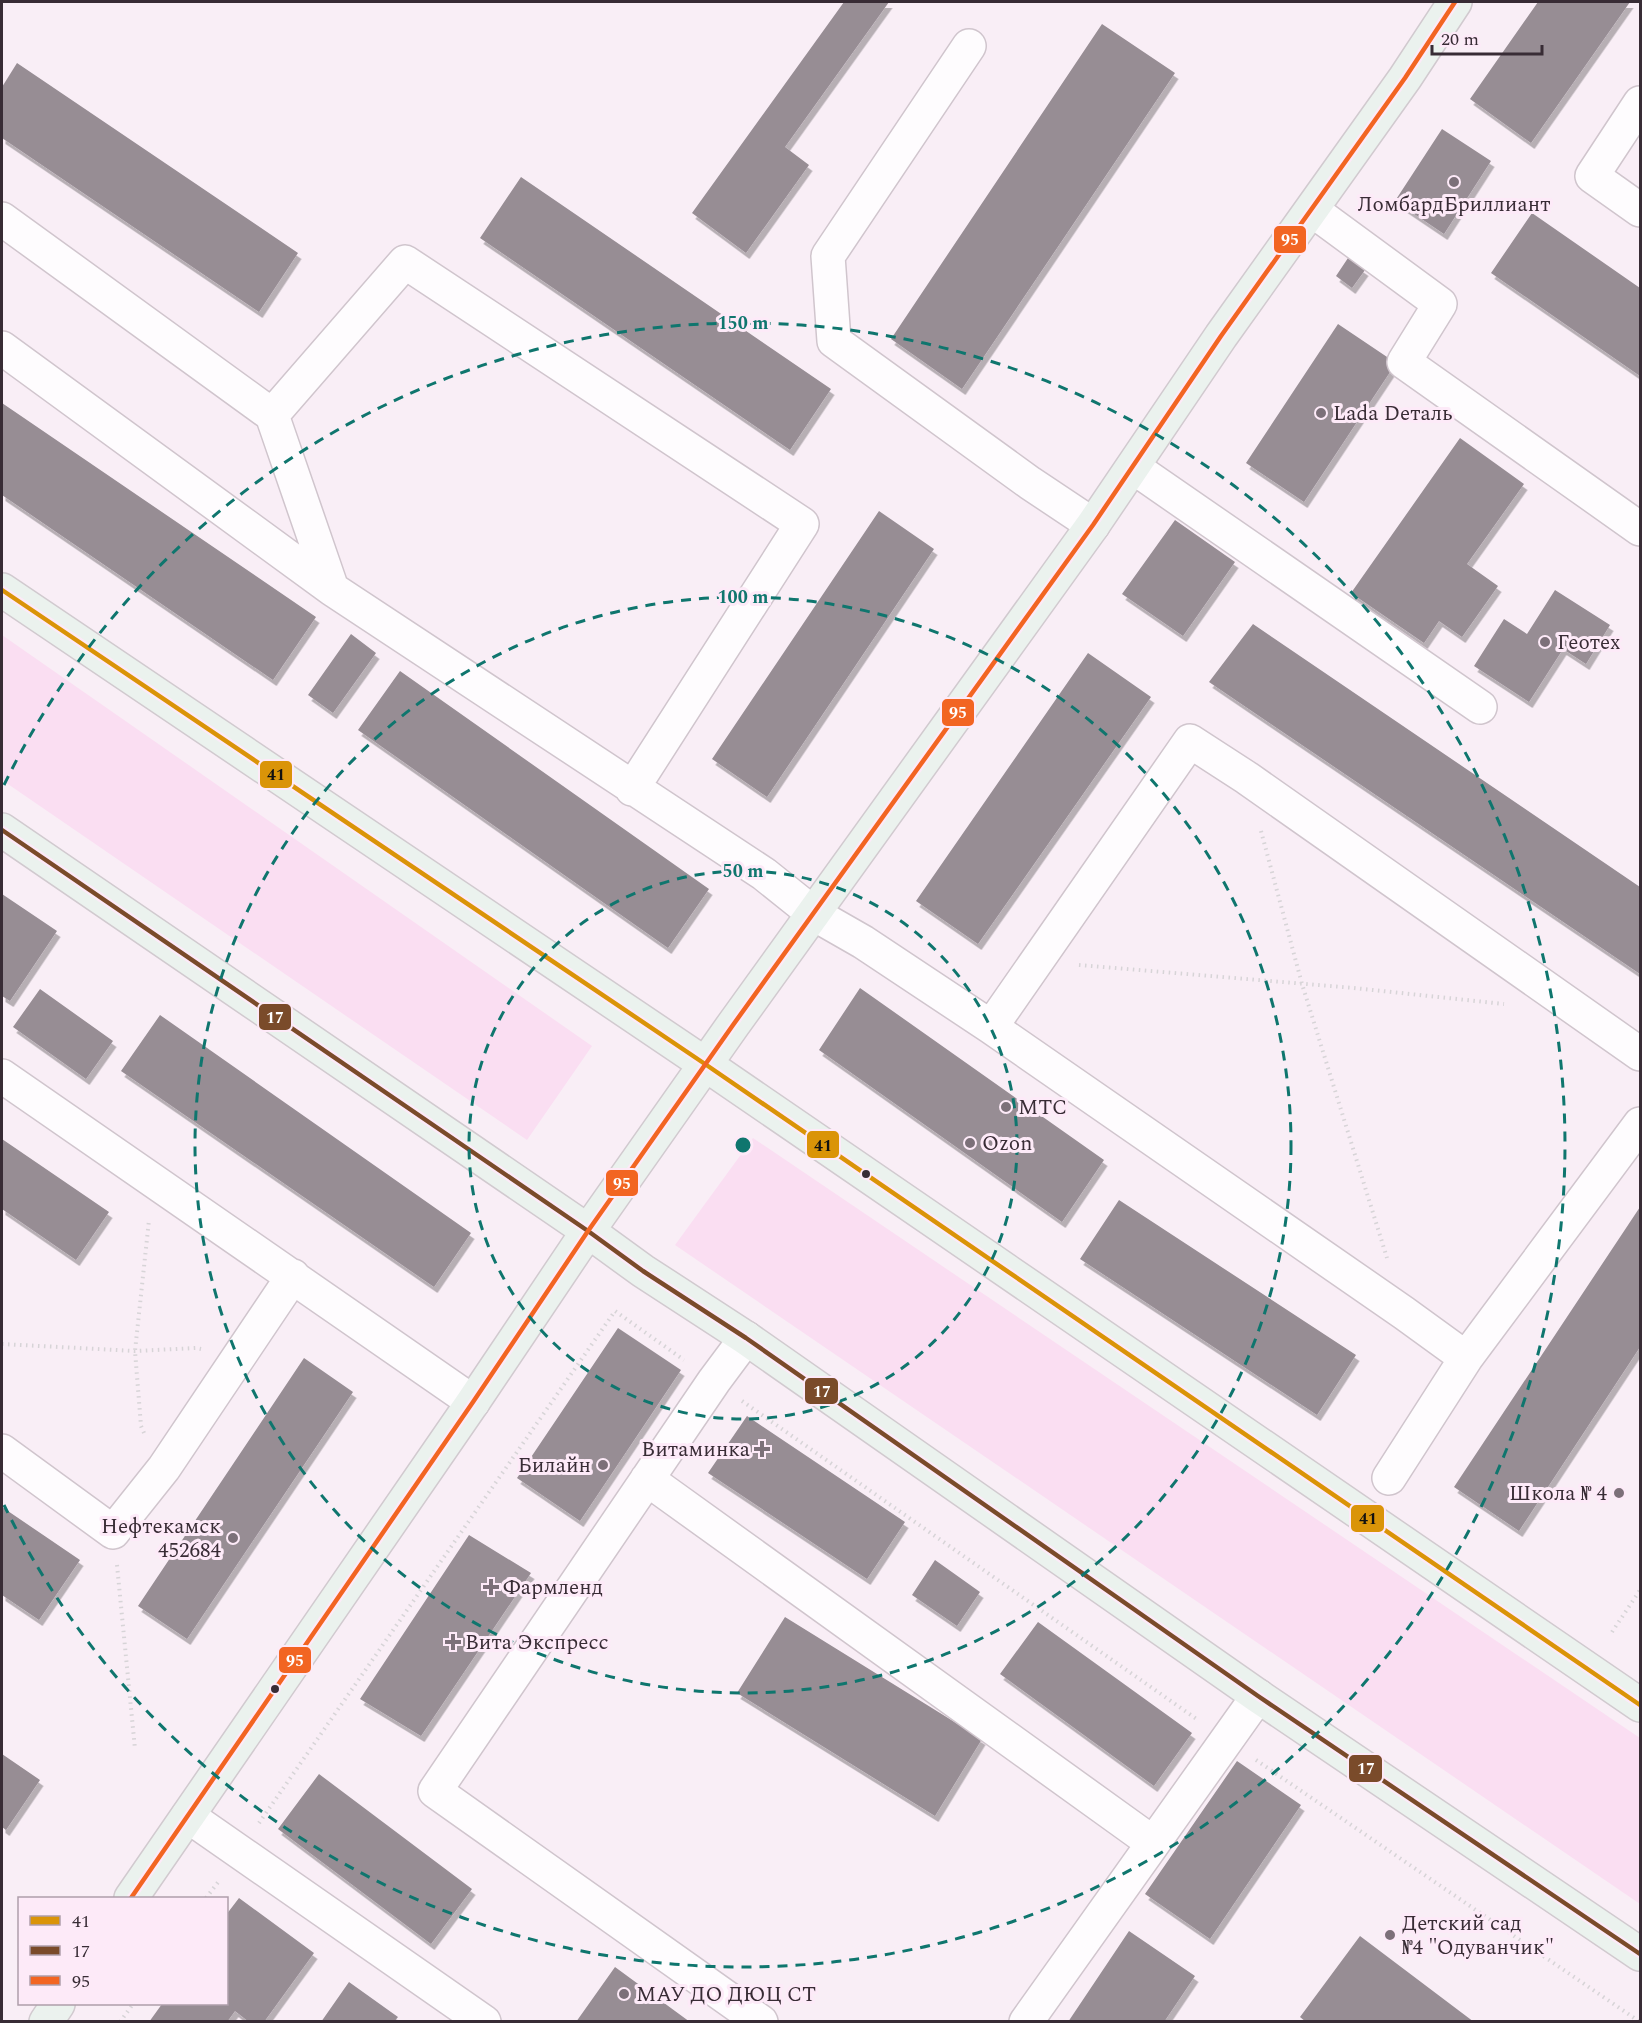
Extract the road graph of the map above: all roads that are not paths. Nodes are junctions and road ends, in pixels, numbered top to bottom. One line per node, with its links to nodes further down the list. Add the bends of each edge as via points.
1 (1455, 2): 4 (main road)
2 (969, 45): 10 (lane, via 828,256 834,341)
3 (1641, 103): 5 (lane, via 1592,176)
4 (1312, 210): 9 (main road); 11 (lane, via 1440,304 1404,362)
5 (1641, 210)
6 (2, 219): 8 (lane)
7 (2, 348): 12 (lane)
8 (272, 415): 12 (lane); 15 (lane, via 405,262 802,524)
9 (1132, 467): 10 (main road); 14 (lane)
10 (1093, 525): 17 (main road)
11 (1641, 529)
12 (332, 589): 15 (lane)
13 (2, 590): 20 (main road)
14 (1480, 706)
15 (632, 789): 17 (lane, via 764,874)
16 (2, 830): 23 (main road)
17 (814, 914): 18 (lane); 20 (main road)
18 (991, 1028): 19 (lane, via 1190,741); 26 (lane)
19 (1641, 1054)
20 (705, 1064): 23 (main road); 32 (main road)
21 (2, 1076): 24 (lane)
22 (1641, 1124): 26 (lane)
23 (588, 1231): 25 (main road); 27 (main road)
24 (293, 1276): 27 (lane); 28 (lane, via 164,1468 113,1532)
25 (746, 1338): 30 (lane); 31 (main road)
26 (1466, 1358): 29 (lane)
27 (473, 1402): 33 (main road)
28 (2, 1451)
29 (1389, 1478)
30 (647, 1479): 34 (lane); 41 (lane, via 435,1791)
31 (1258, 1696): 34 (lane); 36 (main road)
32 (1641, 1705)
33 (188, 1816): 35 (main road); 38 (lane)
34 (1153, 1843): 42 (lane)
35 (132, 1897)
36 (1641, 1954)
37 (57, 2005): 39 (main road)
38 (448, 2012): 40 (lane)
39 (46, 2022)
40 (484, 2022)
41 (761, 2022)
42 (1026, 2022)

